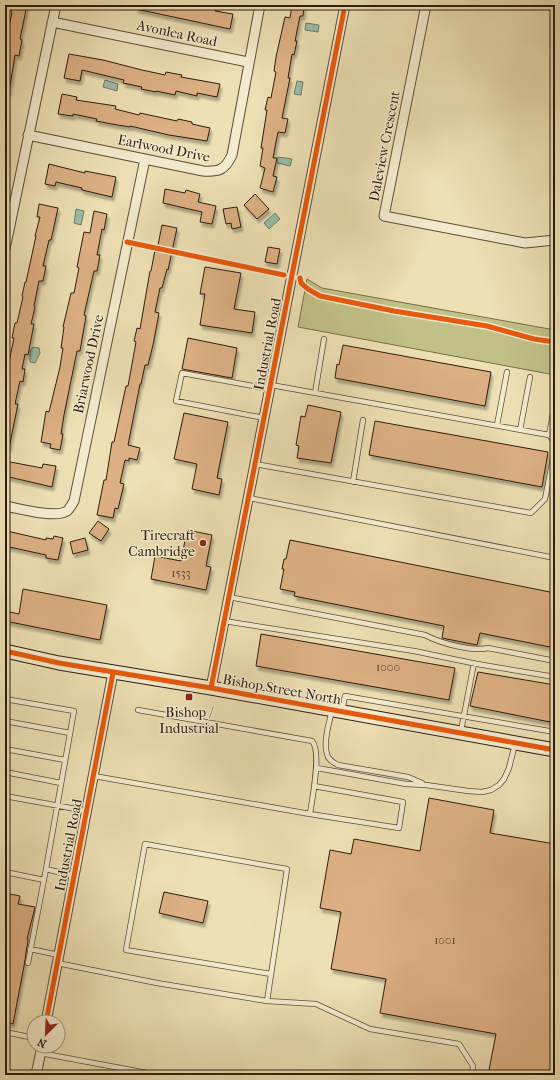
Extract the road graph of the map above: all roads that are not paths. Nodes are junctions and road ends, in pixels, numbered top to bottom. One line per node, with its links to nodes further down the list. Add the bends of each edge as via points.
1 (56, 5): 5 (street)
2 (260, 5): 6 (street, Earlwood Drive)
3 (345, 5): 14 (street, Industrial Road)
4 (426, 5): 9 (street, Daleview Crescent, via 384,216 525,243)
5 (52, 22): 6 (street, Avonlea Road); 7 (street)
6 (248, 62): 8 (street, Earlwood Drive, via 232,155 222,170 203,171)
7 (28, 135): 8 (street, Earlwood Drive); 10 (street)
8 (145, 159): 27 (street, Briarwood Drive, via 74,501 67,511 57,514)
9 (555, 240)
10 (5, 249)
11 (324, 339): 15 (lane)
12 (507, 372): 19 (lane)
13 (530, 376): 20 (lane)
14 (271, 387): 15 (lane); 17 (street, Industrial Road); 17 (lane, via 182,373 176,401)
15 (315, 393): 19 (lane)
16 (555, 403): 21 (lane)
17 (264, 418): 24 (street, Industrial Road)
18 (363, 420): 25 (lane)
19 (497, 425): 20 (lane)
20 (520, 430): 21 (lane)
21 (549, 435): 22 (lane)
22 (555, 443)
23 (555, 449): 25 (lane, via 545,499 531,513)
24 (255, 464): 25 (lane); 26 (street, Industrial Road)
25 (353, 482)
26 (249, 498): 28 (lane); 29 (street, Industrial Road)
27 (5, 506)
28 (555, 558)
29 (229, 596): 30 (street, Industrial Road); 32 (lane, via 425,635 438,641 480,650 488,648)
30 (224, 621): 33 (lane, via 414,651); 36 (street, Industrial Road)
31 (5, 651): 34 (main road, Bishop Street North)
32 (555, 661)
33 (474, 664): 35 (lane); 40 (lane)
34 (114, 673): 36 (main road, Bishop Street North); 51 (street, Industrial Road)
35 (555, 677)
36 (211, 688): 39 (main road, Bishop Street North)
37 (5, 698): 43 (lane, via 74,712)
38 (138, 710): 49 (lane, via 312,741)
39 (337, 711): 40 (lane, via 345,696); 44 (main road, Bishop Street North); 53 (lane, via 326,747 331,761 338,765 408,777)
40 (463, 716): 42 (lane); 44 (lane)
41 (5, 721): 43 (lane)
42 (555, 732)
43 (70, 733): 48 (lane)
44 (460, 733): 45 (main road, Bishop Street North)
45 (516, 743): 47 (main road, Bishop Street North); 53 (lane, via 510,768 499,785 491,790 468,792)
46 (5, 749): 48 (lane)
47 (555, 750)
48 (65, 760): 52 (lane)
49 (317, 768): 53 (lane, via 406,784); 54 (lane)
50 (5, 772): 52 (lane)
51 (94, 776): 57 (street, Industrial Road); 58 (lane)
52 (61, 783): 56 (lane)
53 (426, 785)
54 (314, 786): 58 (lane); 58 (lane, via 403,802 399,828)
55 (5, 796): 56 (lane)
56 (57, 806): 57 (lane); 59 (lane)
57 (87, 811): 61 (street, Industrial Road)
58 (310, 814)
59 (46, 869): 61 (lane); 62 (lane)
60 (5, 872): 62 (lane)
61 (74, 876): 64 (street, Industrial Road)
62 (44, 880): 63 (lane)
63 (30, 949): 64 (lane); 65 (lane)
64 (58, 959): 67 (lane, via 157,983); 68 (street, Industrial Road)
65 (28, 963)
66 (271, 974): 66 (lane, via 287,869 145,844 126,950); 67 (lane)
67 (267, 1001): 75 (lane, via 316,1004 370,1029 459,1044 473,1066)
68 (48, 1014)
69 (5, 1032): 70 (lane)
70 (26, 1036)
71 (40, 1054): 73 (street)
72 (63, 1054): 74 (lane)
73 (36, 1075)
74 (156, 1075)
75 (472, 1075)

